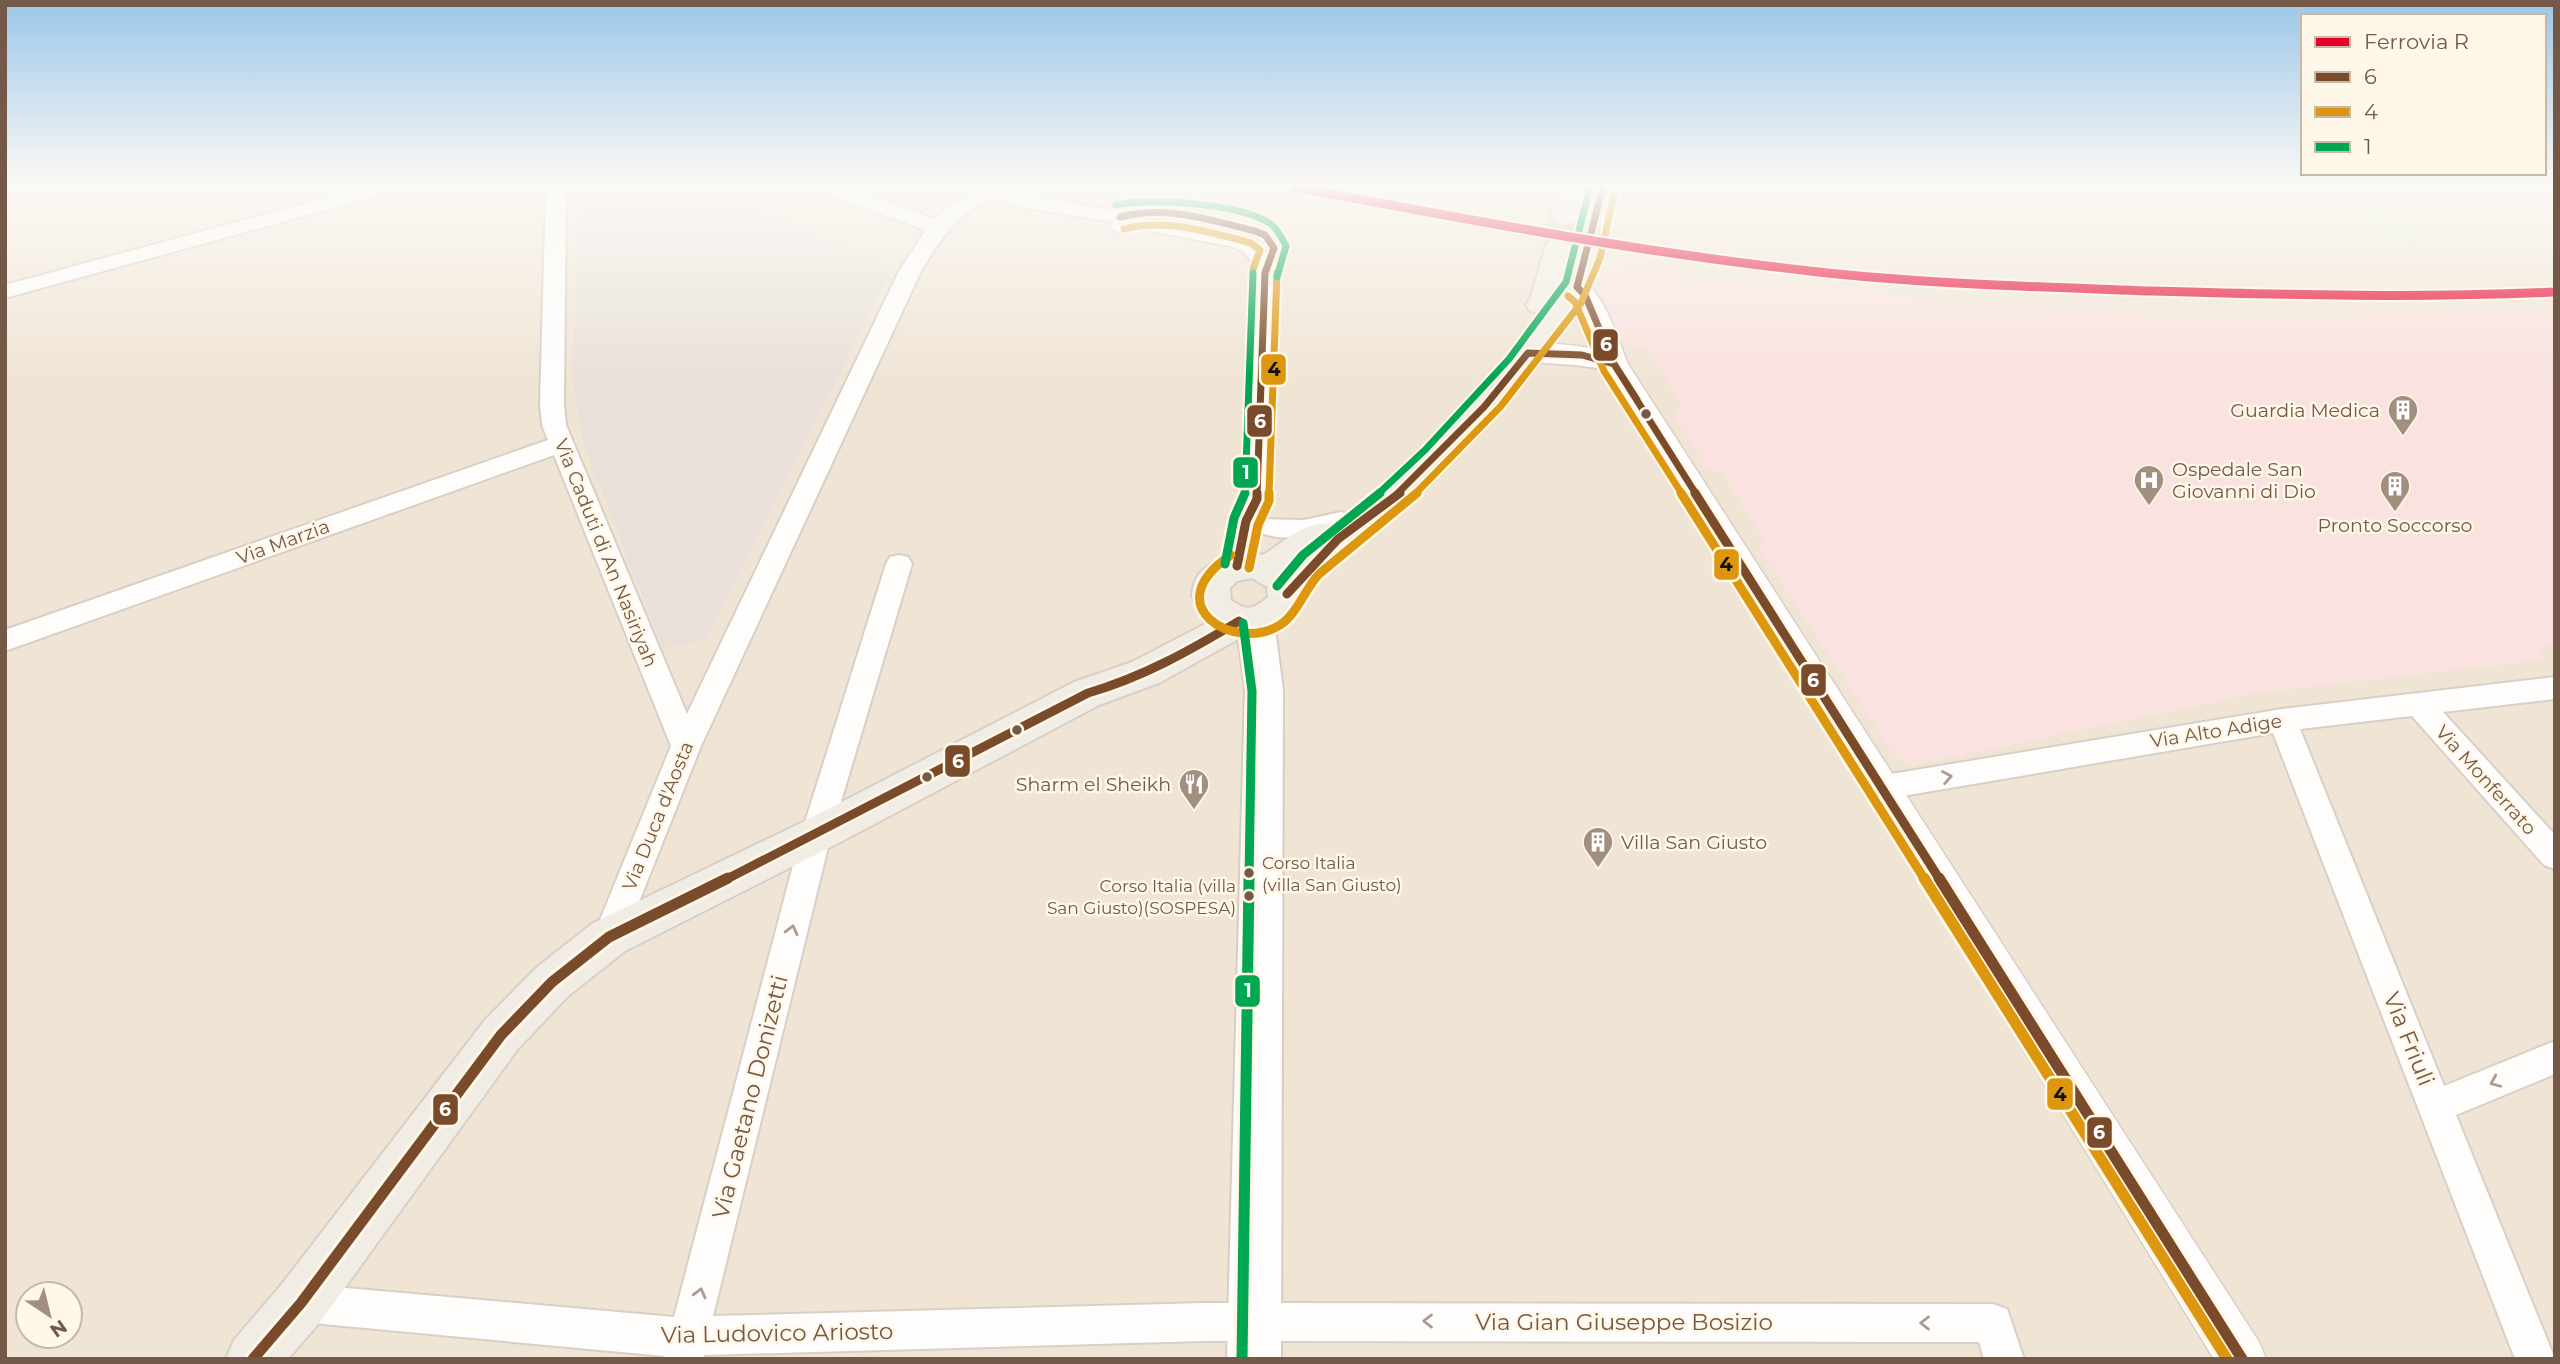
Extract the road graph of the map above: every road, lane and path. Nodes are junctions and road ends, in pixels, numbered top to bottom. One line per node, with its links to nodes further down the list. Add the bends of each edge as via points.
1 (156, 251): 10 (street)
2 (555, 251): 13 (street, Via Caduti di An Nasiriyah, via 552,405)
3 (923, 251): 24 (street, Via Duca d'Aosta)
4 (1184, 251): 8 (street, via 1239,261)
5 (1273, 251): 8 (street)
6 (1573, 251): 15 (main road, via 1520,340 1488,383 1420,457)
7 (1574, 251): 9 (main road)
8 (1265, 272): 14 (street)
9 (1577, 287): 11 (main road); 12 (street, via 1585,295)
10 (5, 292)
11 (1528, 353): 12 (street, via 1582,355); 18 (main road, via 1400,492 1311,564)
12 (1614, 364): 25 (street)
13 (560, 444): 20 (street, Via Marzia); 24 (street, Via Caduti di An Nasiriyah)
14 (1257, 499): 16 (street); 18 (street, via 1247,521)
15 (1341, 521): 16 (street, via 1310,529); 18 (main road)
16 (1266, 526): 18 (street)
17 (900, 564): 26 (street, Via Gaetano Donizetti)
18 (1264, 576): 19 (main road, via 1279,610); 19 (main road, via 1221,573 1211,584 1209,597)
19 (1236, 617): 26 (main road, via 1205,642 1110,688 1088,693); 32 (main road, via 1264,703)
20 (5, 640)
21 (2555, 688): 22 (street, Via Alto Adige)
22 (2418, 704): 23 (street, Via Alto Adige); 27 (street, Via Monferrato)
23 (2283, 720): 25 (street, Via Alto Adige, one-way to 23); 30 (street, Via Friuli)
24 (686, 746): 28 (street, Via Duca d'Aosta)
25 (1880, 788): 36 (street)
26 (816, 835): 28 (main road); 34 (street, Via Gaetano Donizetti, one-way to 26)
27 (2555, 856)
28 (609, 937): 31 (main road, Via Duca d'Aosta, via 552,982 501,1035)
29 (2555, 1057): 30 (street, one-way to 30)
30 (2435, 1107): 37 (street, Via Friuli)
31 (301, 1303): 34 (street, Via Ludovico Ariosto, via 661,1337); 35 (main road, Via Duca d'Aosta)
32 (1254, 1341): 33 (street, Via Gian Giuseppe Bosizio, one-way to 32, via 1317,1321); 34 (street, Via Ludovico Ariosto, via 1204,1322)
33 (1999, 1341)
34 (686, 1347)
35 (253, 1359)
36 (2242, 1359)
37 (2535, 1359)

